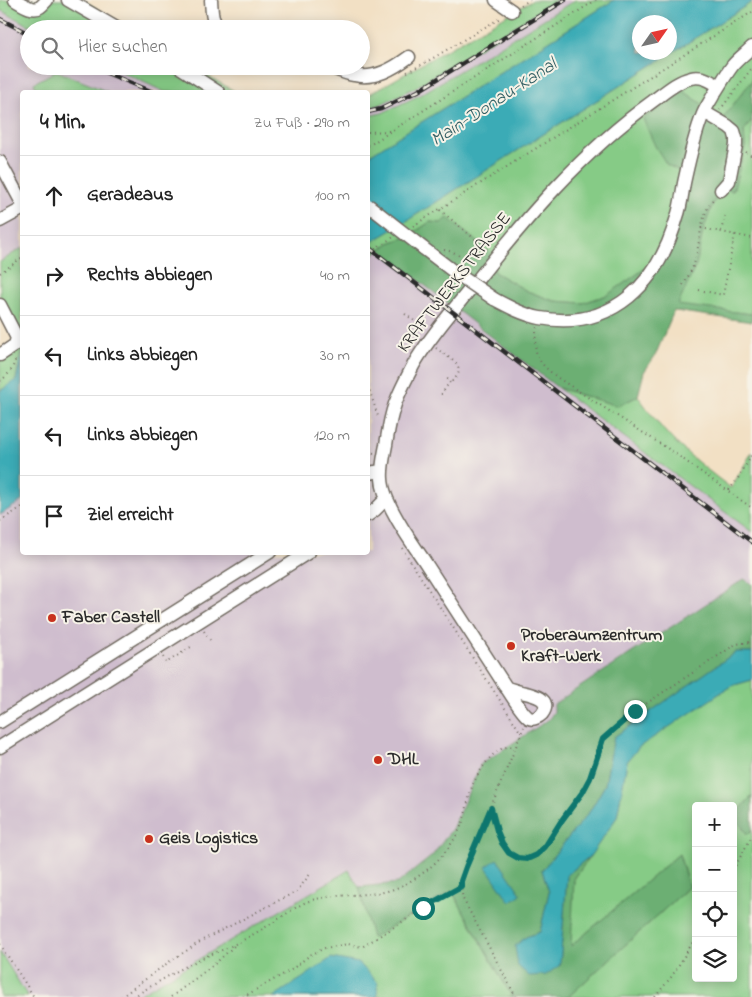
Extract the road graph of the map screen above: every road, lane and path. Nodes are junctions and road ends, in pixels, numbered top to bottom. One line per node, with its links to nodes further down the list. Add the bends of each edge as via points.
1 (15, 0): 2 (street, via 35,9)
2 (47, 0)
3 (68, 0): 10 (street)
4 (211, 0): 11 (street)
5 (496, 0): 8 (street)
6 (530, 0): 8 (path)
7 (596, 0): 21 (path)
8 (512, 11): 15 (path)
9 (752, 12): 35 (path, via 439,210)
10 (102, 20)
11 (213, 20)
12 (752, 47): 18 (street, via 733,65)
13 (409, 57): 17 (street, via 385,72)
14 (752, 68): 20 (path)
15 (403, 74)
16 (192, 75): 19 (street)
17 (352, 75)
18 (719, 86): 20 (street); 35 (street, KRAFTWERKSTRASSE, via 702,77 685,79 644,107 561,181)
19 (215, 90)
20 (709, 115): 25 (street, via 728,126 736,138 729,181); 42 (street, via 694,140 670,239 649,277 636,291 605,311 585,318)
21 (391, 130): 22 (path); 23 (path)
22 (370, 132)
23 (370, 145)
24 (0, 162): 26 (street)
25 (721, 190): 31 (path, via 708,206)
26 (20, 199)
27 (370, 207): 42 (street, bridge, via 494,299)
28 (20, 210): 30 (street)
29 (725, 216): 32 (path)
30 (0, 221)
31 (701, 228): 32 (path); 38 (path, via 694,264)
32 (720, 232): 33 (path)
33 (735, 234): 34 (path); 39 (path, via 723,295)
34 (752, 238)
35 (496, 256): 44 (street, KRAFTWERKSTRASSE)
36 (20, 259): 37 (path)
37 (0, 273)
38 (683, 286)
39 (699, 290)
40 (0, 305): 45 (street, via 17,338 14,345)
41 (405, 314): 43 (path)
42 (539, 318): 54 (path, via 534,341 544,367)
43 (424, 328)
44 (429, 342): 49 (path, via 460,370 452,381 447,379 450,383); 52 (street, KRAFTWERKSTRASSE, via 395,405)
45 (0, 355)
46 (4, 378): 47 (path)
47 (0, 381)
48 (370, 392): 50 (path)
49 (439, 394)
50 (383, 425)
51 (752, 455): 54 (path)
52 (382, 470): 53 (street); 55 (street, KRAFTWERKSTRASSE)
53 (370, 473)
54 (729, 490): 57 (path)
55 (386, 498): 58 (street); 65 (street, KRAFTWERKSTRASSE, via 410,541)
56 (20, 508): 59 (path)
57 (752, 508)
58 (370, 514)
59 (0, 521)
60 (265, 555): 66 (street)
61 (304, 555): 64 (street)
62 (752, 642): 70 (path, via 736,644 635,711 603,739 586,786 545,847 536,855 527,859 509,853 499,837)
63 (194, 645): 64 (path, via 166,663)
64 (157, 649): 68 (street)
65 (506, 688)
66 (0, 722)
67 (522, 733): 69 (path)
68 (0, 747)
69 (515, 747): 70 (path); 75 (path, via 500,749 485,764 473,785 455,838 442,856 420,875 378,893 323,897 307,902)
70 (491, 808): 74 (path)
71 (752, 836): 72 (path)
72 (737, 863)
73 (310, 873): 79 (path, via 296,890 203,940)
74 (461, 887): 82 (path, via 362,947 348,944 325,948); 83 (path, via 463,899)
75 (237, 943): 80 (path, via 171,974); 81 (path)
76 (0, 944): 78 (path)
77 (692, 944): 84 (path)
78 (34, 997)
79 (121, 997)
80 (133, 997)
81 (171, 997)
82 (243, 997)
83 (516, 997)
84 (655, 997)

